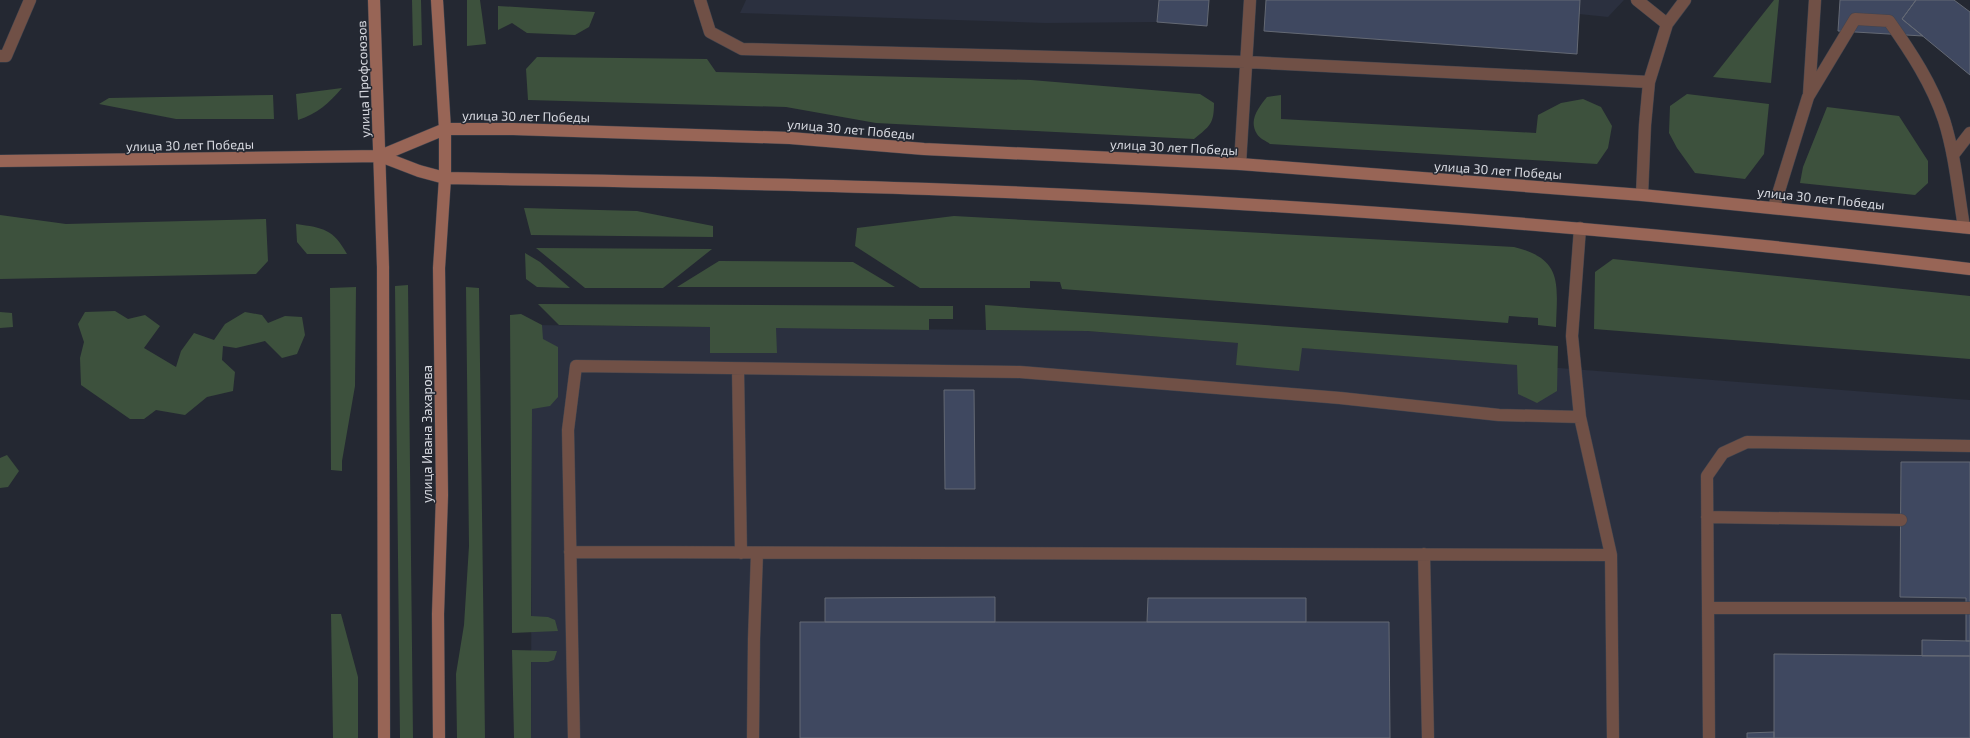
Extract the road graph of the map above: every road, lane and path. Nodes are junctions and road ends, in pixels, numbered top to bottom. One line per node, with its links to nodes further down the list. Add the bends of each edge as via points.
1 (30, 0): 10 (lane, via 6,56)
2 (374, 0): 17 (main road, улица Профсоюзов)
3 (437, 0): 14 (main road)
4 (700, 0): 11 (lane, via 710,32 742,49)
5 (1250, 0): 11 (lane)
6 (1637, 0): 9 (lane)
7 (1685, 0): 9 (lane)
8 (1815, 0): 13 (lane)
9 (1666, 24): 12 (lane)
10 (0, 56)
11 (1246, 62): 12 (lane); 19 (lane)
12 (1649, 82): 21 (lane)
13 (1808, 97): 16 (lane, via 1855,19 1889,21 1917,61 1943,118); 22 (lane)
14 (445, 129): 17 (main road, улица 30 лет Победы); 19 (main road, улица 30 лет Победы, via 790,138 924,149); 20 (main road, улица Ивана Захарова)
15 (1970, 133): 16 (lane)
16 (1953, 155): 24 (lane)
17 (380, 156): 18 (main road, улица 30 лет Победы); 20 (main road, улица 30 лет Победы); 38 (main road, via 383,267)
18 (0, 161)
19 (1240, 164): 21 (main road, улица 30 лет Победы)
20 (445, 178): 23 (main road, улица 30 лет Победы, via 927,189 1236,203); 39 (main road, улица Ивана Захарова, via 439,268 442,495 438,614)
21 (1642, 195): 22 (main road, улица 30 лет Победы)
22 (1774, 207): 24 (main road, улица 30 лет Победы)
23 (1580, 228): 25 (main road, улица 30 лет Победы, via 1866,256); 27 (lane, via 1572,336)
24 (1967, 228)
25 (1970, 269)
26 (738, 369): 27 (lane, via 1020,372 1340,398 1499,414); 31 (lane, via 576,366 568,430); 33 (lane)
27 (1580, 417): 35 (lane)
28 (1970, 446): 29 (lane, via 1747,442 1723,453 1707,476)
29 (1708, 517): 30 (lane); 36 (lane)
30 (1901, 520)
31 (570, 552): 33 (lane); 40 (lane)
32 (757, 552): 33 (lane); 34 (lane); 41 (lane)
33 (741, 553)
34 (1424, 554): 35 (lane); 42 (lane)
35 (1611, 555): 43 (lane)
36 (1708, 608): 37 (lane); 44 (lane)
37 (1970, 608)
38 (384, 738)
39 (439, 738)
40 (574, 738)
41 (753, 738)
42 (1428, 738)
43 (1613, 738)
44 (1709, 738)

